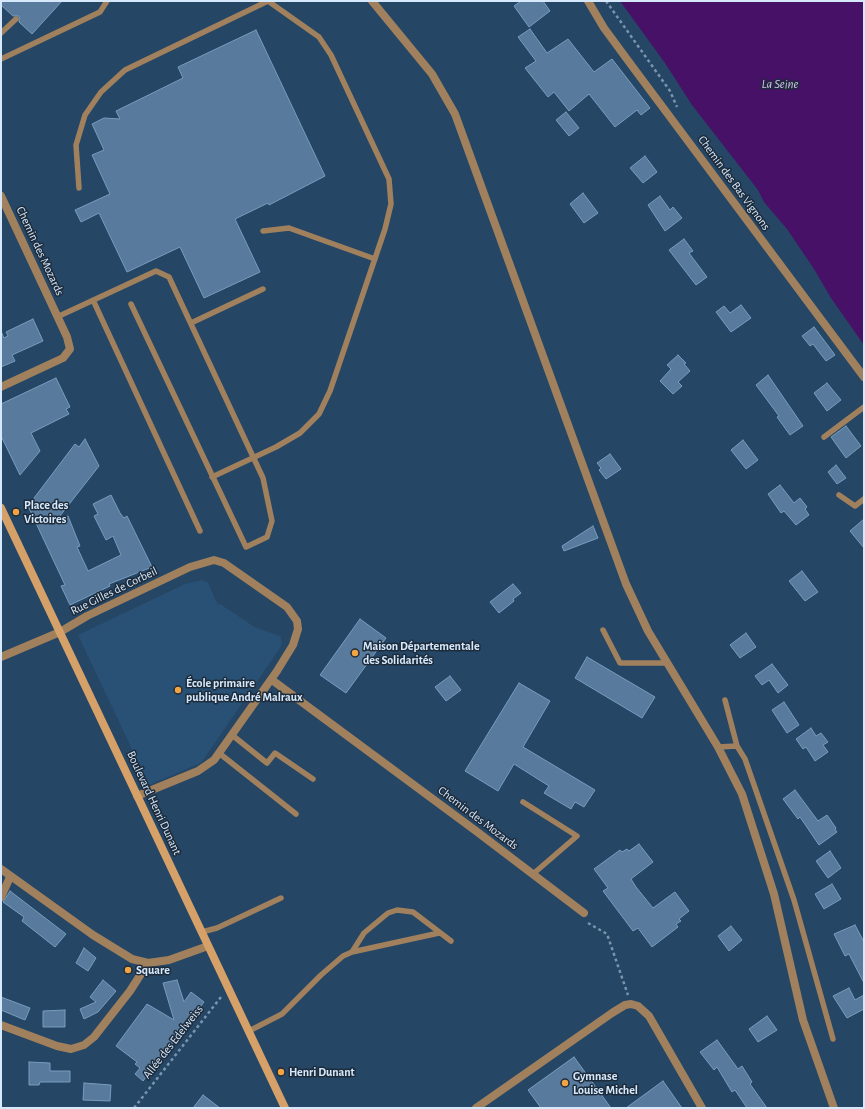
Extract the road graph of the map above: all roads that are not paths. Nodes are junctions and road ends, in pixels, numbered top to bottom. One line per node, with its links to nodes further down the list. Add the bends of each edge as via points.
1 (106, 1): 7 (lane, via 100,12)
2 (268, 1): 8 (lane, via 125,70 100,92 85,115 76,145); 12 (lane, via 319,38 331,55 389,179 391,204)
3 (372, 1): 31 (street, via 432,74 455,114 626,584 648,632)
4 (588, 1): 18 (street, Chemin des Bas Vignons, via 623,53)
5 (16, 19): 6 (lane)
6 (1, 33)
7 (1, 59)
8 (79, 188)
9 (1, 196): 10 (street, Chemin des Mozards)
10 (4, 211): 16 (street, Chemin des Mozards)
11 (263, 231): 12 (lane, via 289,228)
12 (375, 259): 22 (lane, via 330,391 319,414 300,432 276,447)
13 (263, 289): 17 (lane)
14 (93, 300): 16 (lane); 17 (lane, via 156,271 169,278); 27 (lane)
15 (131, 304): 23 (lane)
16 (57, 317): 19 (street, Chemin des Mozards, via 69,342 70,349 67,354)
17 (191, 323): 22 (lane)
18 (864, 377)
19 (1, 387)
20 (864, 407): 21 (lane)
21 (824, 437)
22 (254, 456): 23 (lane); 23 (lane, via 263,478 269,504 272,525 267,537 246,547)
23 (212, 477)
24 (839, 495): 25 (lane, via 855,506)
25 (864, 499)
26 (1, 508): 29 (main road, Boulevard Henri Dunant)
27 (200, 531)
28 (603, 630): 31 (lane, via 620,663)
29 (60, 632): 30 (street, Rue Gilles de Corbeil); 32 (street, Rue Gilles de Corbeil, via 86,616 180,573 207,561 219,561 278,600 297,621 296,638); 39 (main road, Boulevard Henri Dunant)
30 (1, 658)
31 (667, 663): 36 (street)
32 (272, 680): 34 (street, Rue Gilles de Corbeil); 43 (street, Chemin des Mozards)
33 (725, 700): 35 (lane)
34 (232, 735): 37 (street, Rue Gilles de Corbeil); 38 (lane, via 267,763 275,753)
35 (737, 746): 36 (lane); 56 (lane, via 745,759 794,900)
36 (718, 747): 60 (street, via 742,794 757,840 785,937 803,1020)
37 (219, 753): 39 (street, Rue Gilles de Corbeil, via 206,767); 41 (lane)
38 (313, 779)
39 (137, 796): 48 (main road, Boulevard Henri Dunant)
40 (523, 802): 43 (lane, via 577,836)
41 (296, 814)
42 (1, 869): 44 (street)
43 (533, 874): 47 (street, Chemin des Mozards)
44 (10, 877): 45 (street); 53 (street, via 113,949 132,959)
45 (1, 897)
46 (282, 898): 48 (lane, via 217,928)
47 (584, 914)
48 (202, 932): 51 (main road, Boulevard Henri Dunant)
49 (439, 933): 50 (lane); 52 (lane); 52 (lane, via 413,912 396,910 388,913 364,933)
50 (451, 940)
51 (208, 946): 53 (street, via 169,960); 55 (main road, Boulevard Henri Dunant)
52 (352, 952): 55 (lane, via 343,956 321,975 282,1014)
53 (148, 963): 54 (street, via 130,991 94,1037 84,1045 71,1049 57,1046)
54 (1, 1025)
55 (248, 1031): 57 (main road, Boulevard Henri Dunant)
56 (833, 1039)
57 (285, 1108)
58 (476, 1108): 59 (street, via 618,1008 631,1004 638,1006 649,1016)
59 (702, 1108)
60 (834, 1108)

